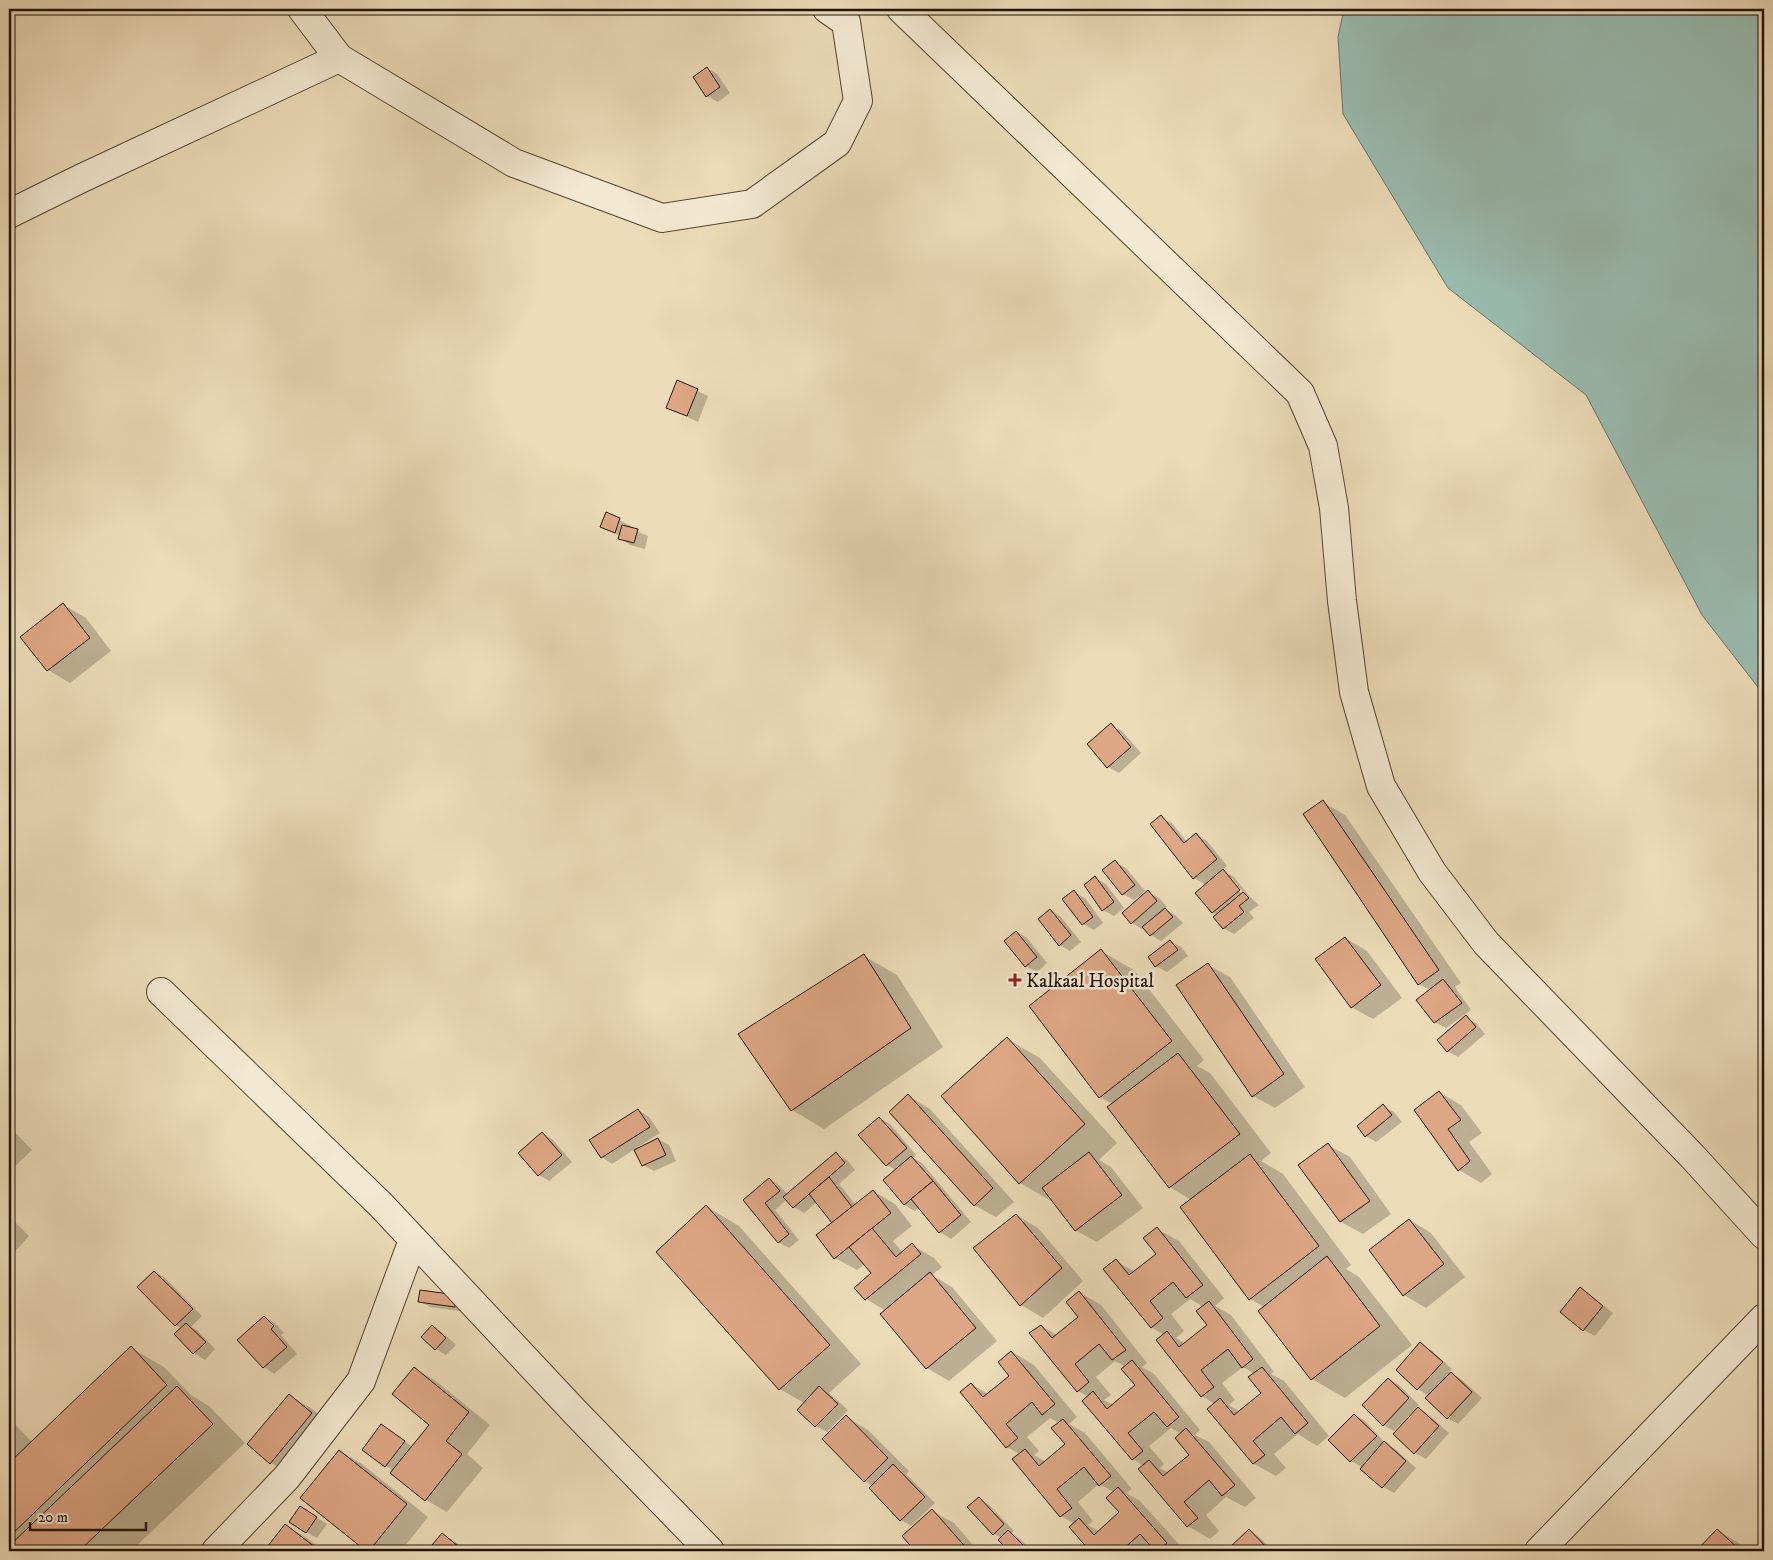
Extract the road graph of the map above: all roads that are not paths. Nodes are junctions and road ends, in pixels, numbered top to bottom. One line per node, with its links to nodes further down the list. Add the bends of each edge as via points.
1 (302, 9): 4 (street)
2 (827, 9): 4 (street, via 846,22 858,101 837,143 752,204 662,218 514,163)
3 (901, 9): 7 (street, via 1300,393 1323,446 1334,508 1354,692 1381,786 1432,872 1486,943)
4 (339, 58): 5 (street)
5 (9, 214)
6 (161, 992): 8 (street, via 381,1205)
7 (1764, 1235)
8 (413, 1240): 10 (street, via 361,1381 287,1477); 11 (street)
9 (1764, 1318): 12 (street)
10 (216, 1551)
11 (710, 1551)
12 (1539, 1551)

